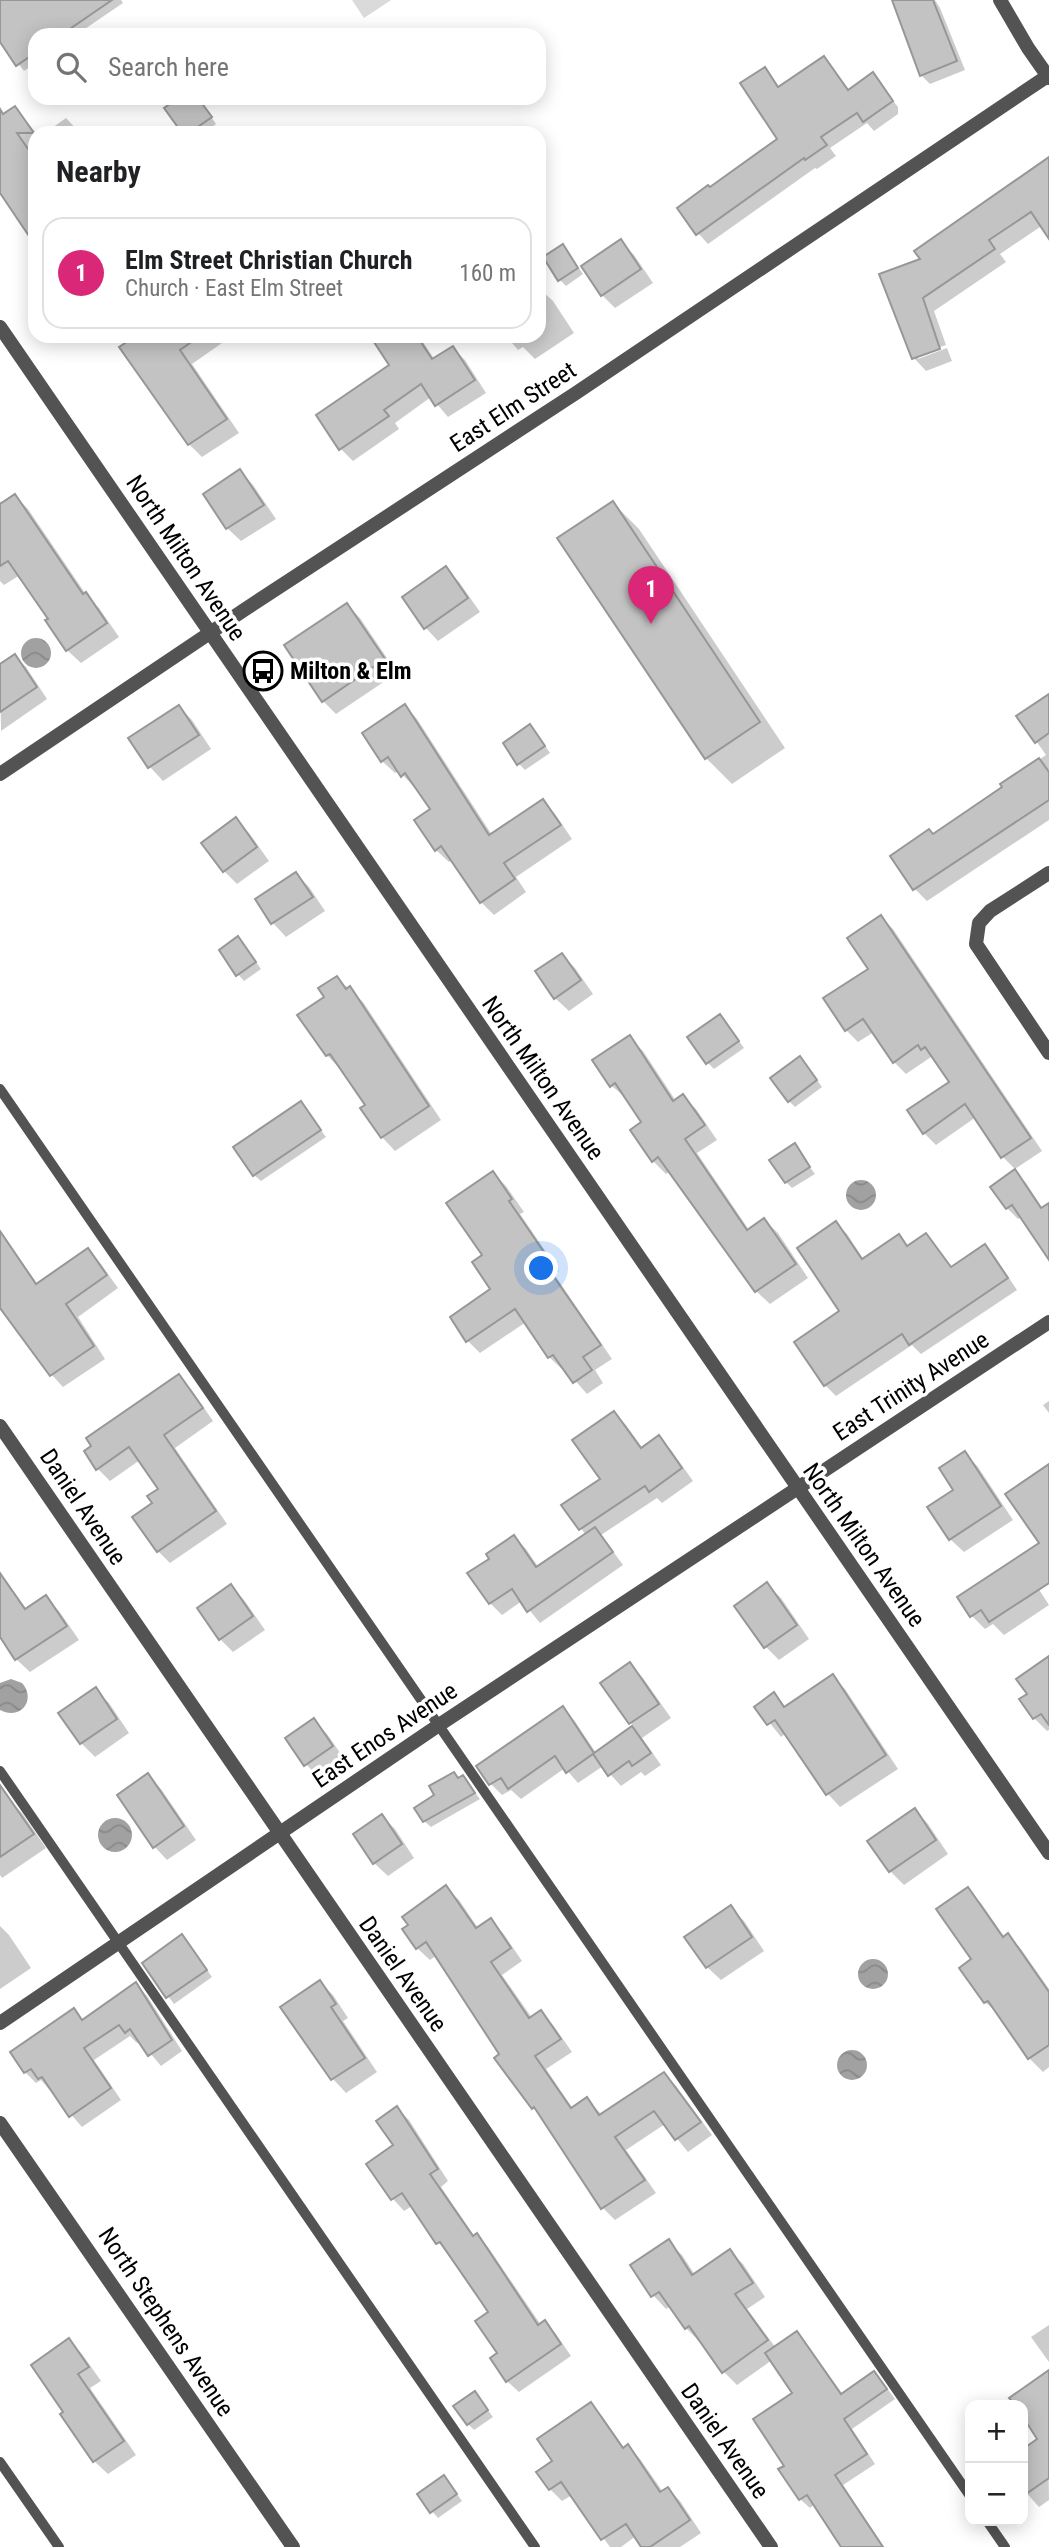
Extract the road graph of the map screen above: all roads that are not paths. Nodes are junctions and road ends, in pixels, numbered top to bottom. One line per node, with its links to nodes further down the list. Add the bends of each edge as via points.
1 (1000, 0): 2 (street)
2 (1049, 76): 4 (street, East Elm Street)
3 (0, 327): 4 (street, North Milton Avenue)
4 (210, 633): 5 (street, East Elm Street); 11 (street, North Milton Avenue)
5 (0, 774)
6 (1049, 873): 7 (street, via 990,911 979,923 976,944)
7 (1049, 1053)
8 (0, 1090): 12 (lane)
9 (1049, 1322): 11 (street, East Trinity Avenue)
10 (0, 1426): 14 (street, Daniel Avenue)
11 (797, 1488): 12 (street, East Enos Avenue); 15 (street, North Milton Avenue)
12 (439, 1725): 14 (street, East Enos Avenue); 20 (lane)
13 (0, 1772): 16 (lane)
14 (279, 1834): 16 (street, East Enos Avenue); 25 (street, Daniel Avenue)
15 (1049, 1853)
16 (117, 1942): 17 (street, East Enos Avenue); 24 (lane)
17 (0, 2023)
18 (0, 2123): 23 (street, North Stephens Avenue)
19 (0, 2462): 22 (lane)
20 (965, 2489)
21 (990, 2526): 26 (lane)
22 (59, 2547)
23 (293, 2547)
24 (535, 2547)
25 (771, 2547)
26 (1005, 2547)

